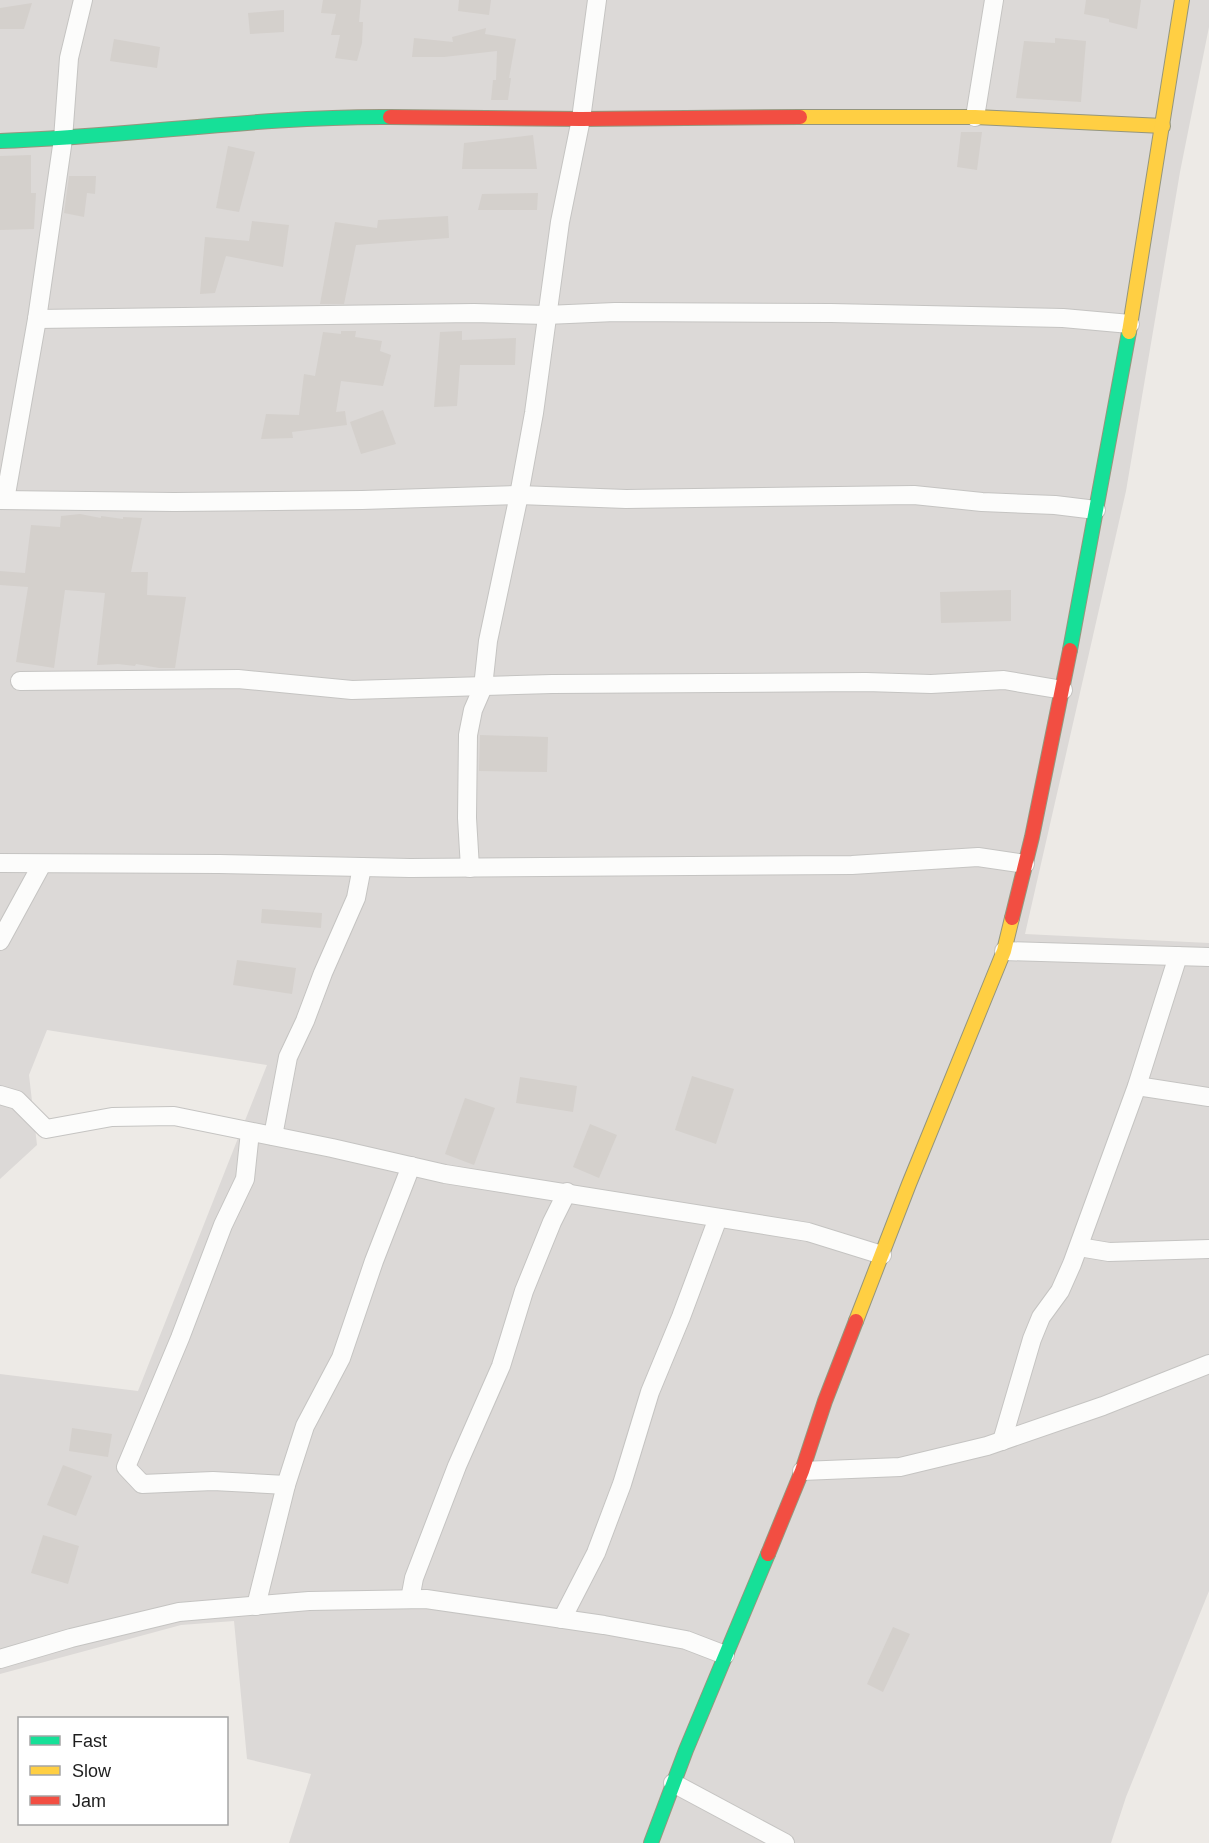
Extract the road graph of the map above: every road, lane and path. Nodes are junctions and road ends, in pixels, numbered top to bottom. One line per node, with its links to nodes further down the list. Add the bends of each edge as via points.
1 (83, 0): 8 (street, via 69,58)
2 (597, 0): 6 (street)
3 (994, 0): 5 (street)
4 (1182, 0): 7 (street)
5 (975, 117): 6 (street); 7 (street)
6 (581, 119): 8 (street, via 302,118); 10 (street)
7 (1163, 126): 12 (street)
8 (63, 139): 9 (street); 11 (street)
9 (0, 141)
10 (546, 315): 11 (street); 12 (street, via 842,313 1063,318); 13 (street)
11 (37, 319): 14 (street)
12 (1130, 324): 15 (street)
13 (519, 495): 14 (street, via 174,502); 15 (street, via 626,499 914,495); 17 (street, via 488,641)
14 (2, 500)
15 (1096, 510): 18 (street)
16 (20, 681): 17 (street, via 238,679 352,690)
17 (483, 687): 18 (street, via 931,684 1004,680); 23 (street, via 468,735)
18 (1063, 690): 21 (street)
19 (0, 863): 20 (street)
20 (42, 864): 22 (street); 24 (street)
21 (1025, 864): 23 (street, via 978,857 852,865); 25 (street)
22 (362, 867): 23 (street); 32 (street, via 357,898 288,1057)
23 (470, 868)
24 (0, 941)
25 (1004, 951): 26 (street); 38 (street)
26 (1178, 956): 27 (street); 28 (street)
27 (1209, 957)
28 (1137, 1086): 30 (street); 36 (street)
29 (0, 1095): 31 (street, via 17,1100 46,1129 112,1117 174,1116)
30 (1209, 1096)
31 (250, 1131): 32 (street); 42 (street, via 245,1179 126,1467 142,1484 213,1481)
32 (273, 1136): 33 (street)
33 (411, 1166): 34 (street); 42 (street, via 341,1358 305,1426)
34 (567, 1192): 35 (street); 43 (street, via 524,1291 501,1366 457,1466 414,1578)
35 (718, 1218): 38 (street, via 808,1232); 45 (street, via 650,1392 596,1553)
36 (1079, 1247): 37 (street, via 1109,1252); 40 (street, via 1060,1291 1041,1317 1032,1339)
37 (1209, 1249)
38 (882, 1255): 41 (street)
39 (1209, 1364): 40 (street)
40 (1002, 1441): 41 (street, via 900,1467)
41 (802, 1471): 46 (street)
42 (286, 1485): 44 (street)
43 (410, 1599): 44 (street); 45 (street)
44 (256, 1606): 47 (street, via 179,1612)
45 (562, 1619): 46 (street, via 686,1640)
46 (725, 1655): 48 (street)
47 (0, 1659)
48 (673, 1783): 49 (street); 50 (street)
49 (651, 1843)
50 (785, 1843)

